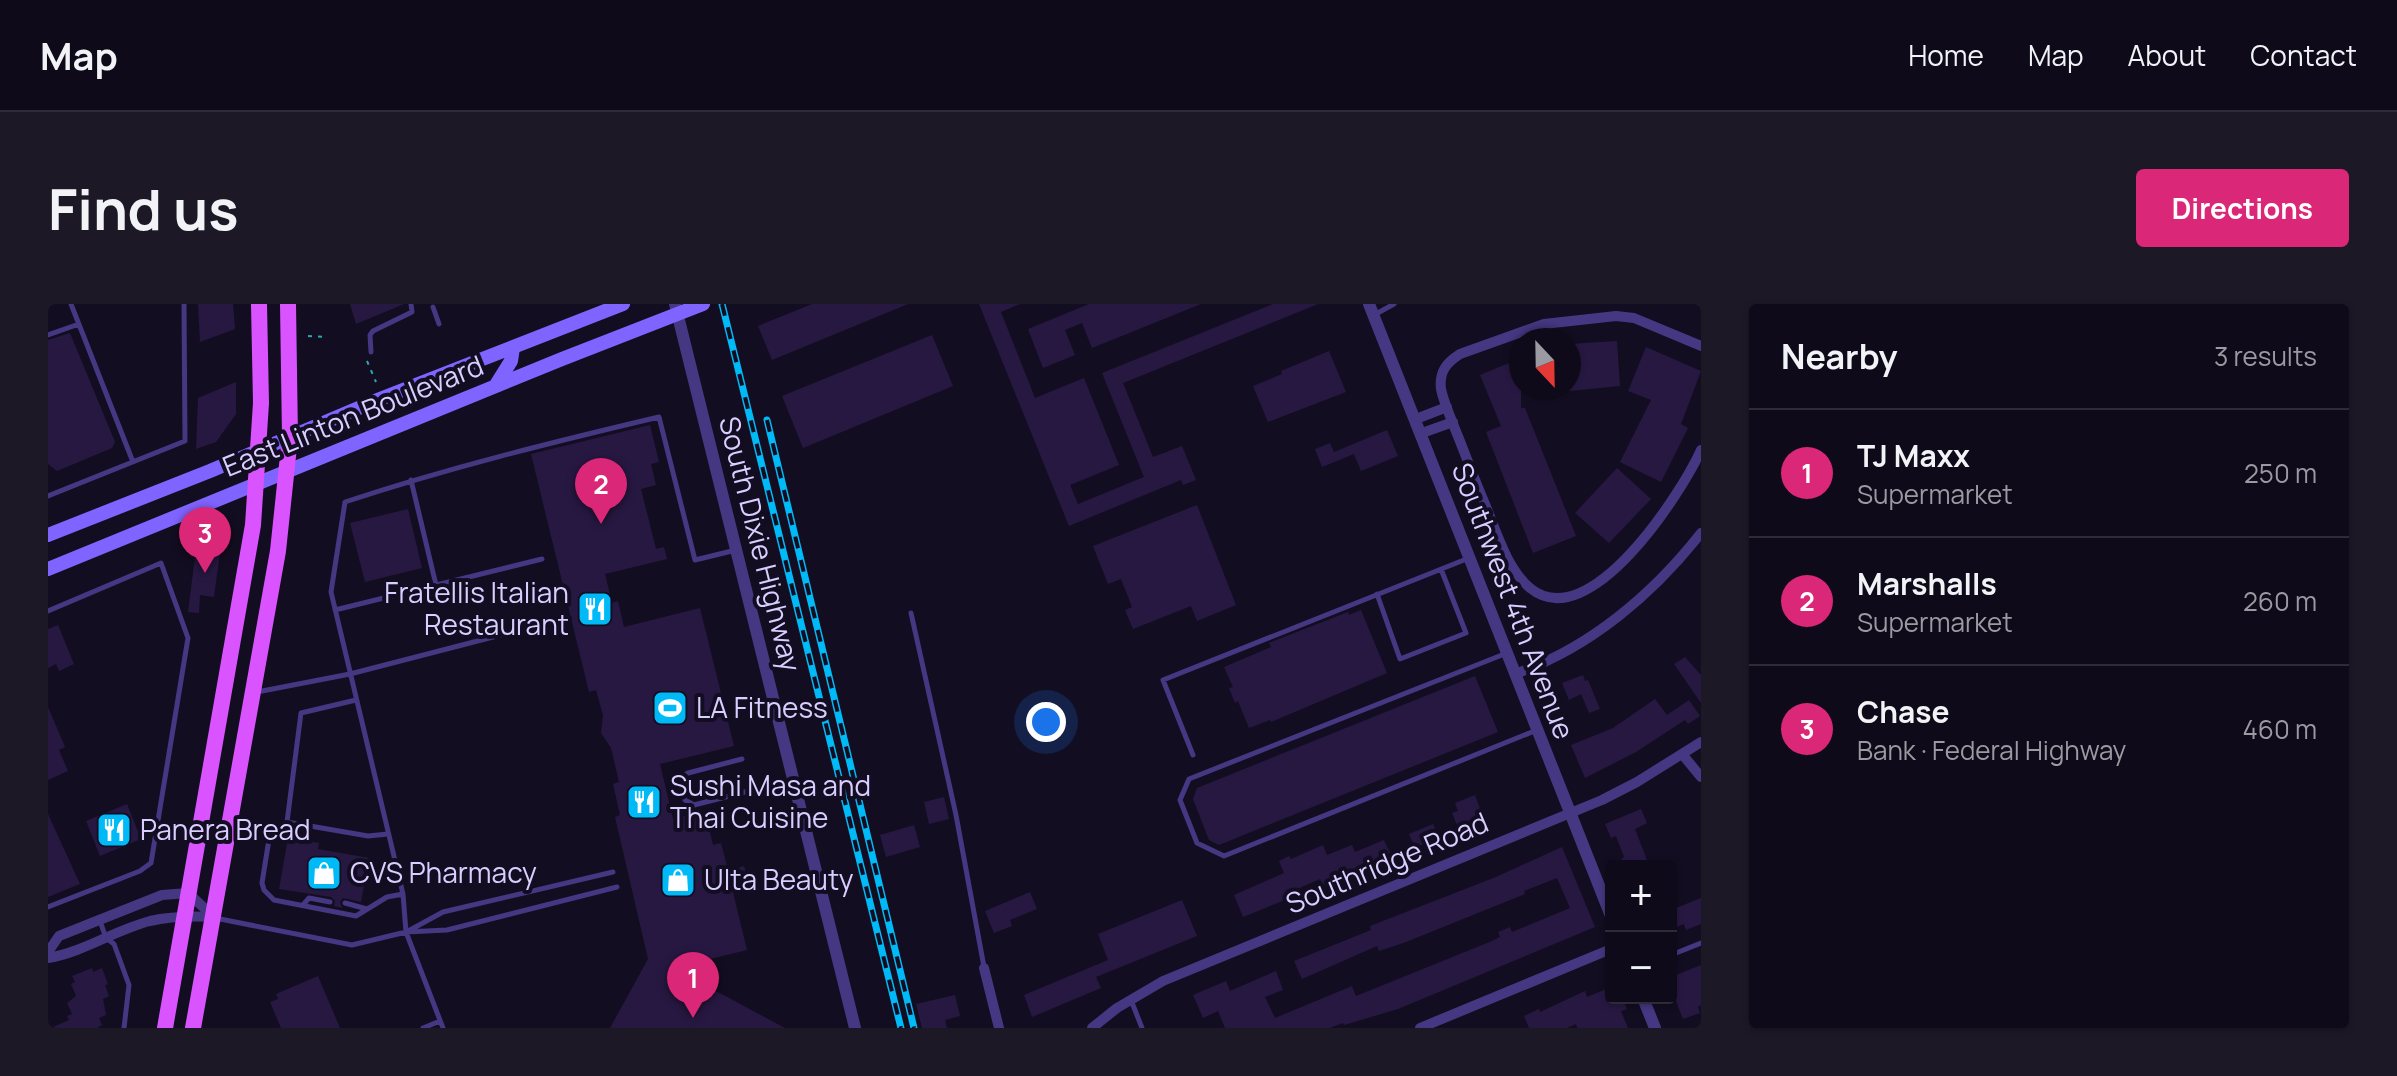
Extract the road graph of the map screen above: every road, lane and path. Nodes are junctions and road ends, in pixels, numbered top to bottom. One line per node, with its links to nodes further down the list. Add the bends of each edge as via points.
1 (71, 304): 12 (lane)
2 (184, 304): 30 (lane, via 185,441)
3 (259, 304): 28 (main road)
4 (288, 304): 27 (main road)
5 (411, 304): 19 (lane, via 412,312 405,317 373,331)
6 (623, 304): 18 (main road, East Linton Boulevard)
7 (703, 304): 10 (main road, East Linton Boulevard)
8 (1394, 304): 11 (lane)
9 (433, 307): 13 (lane)
10 (676, 308): 22 (main road, East Linton Boulevard); 37 (street, South Dixie Highway)
11 (1371, 310): 24 (street, Southwest 4th Avenue)
12 (79, 324): 14 (lane); 30 (lane)
13 (439, 324)
14 (48, 335)
15 (308, 336): 16 (path)
16 (327, 337)
17 (1701, 346): 23 (street, via 1625,317 1544,324 1448,363 1441,389)
18 (513, 348): 22 (main road); 27 (main road, East Linton Boulevard)
19 (371, 352)
20 (367, 361): 21 (path)
21 (376, 382)
22 (496, 386): 31 (main road, East Linton Boulevard)
23 (1447, 407): 24 (street); 25 (street)
24 (1416, 419): 26 (street, Southwest 4th Avenue)
25 (1453, 422): 26 (street); 29 (street, via 1511,564 1532,590 1550,598 1584,592 1601,581 1659,521)
26 (1422, 433): 38 (street, Southwest 4th Avenue)
27 (290, 437): 28 (main road, East Linton Boulevard); 31 (main road)
28 (258, 450): 33 (main road); 36 (main road, East Linton Boulevard)
29 (1701, 450)
30 (133, 462): 34 (lane)
31 (287, 471): 33 (main road, East Linton Boulevard); 51 (main road)
32 (411, 480): 37 (lane, via 659,417 695,560); 42 (lane); 44 (lane, via 345,502 331,592)
33 (256, 484): 40 (main road, East Linton Boulevard); 65 (main road)
34 (48, 496)
35 (1701, 533): 50 (street, via 1673,568 1611,622 1555,657)
36 (48, 535)
37 (737, 550): 91 (street, South Dixie Highway)
38 (1470, 558): 41 (lane); 48 (street, Southwest 4th Avenue)
39 (542, 559): 42 (lane)
40 (48, 569)
41 (1441, 569): 43 (lane); 43 (lane, via 1466,633 1400,659)
42 (436, 585): 44 (lane)
43 (1377, 594): 56 (lane, via 1163,680)
44 (335, 610): 49 (lane)
45 (48, 611): 71 (lane, via 161,563 188,638 151,863)
46 (911, 613): 82 (lane)
47 (555, 621): 49 (lane)
48 (1508, 653): 50 (street, Southwest 4th Avenue); 53 (lane, via 1189,779 1180,800 1197,843 1224,856)
49 (350, 674): 51 (lane); 52 (lane)
50 (1515, 674): 53 (street, Southwest 4th Avenue)
51 (252, 693): 74 (main road)
52 (356, 700): 61 (lane, via 301,713); 62 (lane)
53 (1538, 730): 60 (street, Southwest 4th Avenue)
54 (1701, 742): 55 (street, Southridge Road)
55 (1682, 754): 58 (street); 60 (street, Southridge Road)
56 (1193, 755)
57 (742, 759): 59 (lane, via 688,773 680,783 685,800 694,805)
58 (1701, 777)
59 (749, 791)
60 (1570, 813): 67 (street, Southwest 4th Avenue); 83 (street, Southridge Road, via 1163,981)
61 (287, 822): 62 (lane, via 368,836); 70 (lane, via 270,833 262,883 274,900)
62 (388, 834): 66 (lane)
63 (613, 872): 76 (lane, via 443,912)
64 (617, 887): 76 (lane, via 447,930)
65 (188, 893): 73 (main road); 74 (street); 75 (street, via 162,895)
66 (403, 894): 72 (lane); 76 (lane)
67 (1605, 901)
68 (330, 902): 70 (lane, via 309,898)
69 (345, 903): 72 (lane)
70 (303, 906): 72 (lane, via 356,916)
71 (48, 907)
72 (367, 909)
73 (185, 915): 74 (street); 77 (street); 87 (main road)
74 (214, 917): 76 (lane, via 352,945); 88 (main road)
75 (99, 920): 77 (lane); 81 (street, via 59,936)
76 (406, 932): 85 (lane)
77 (106, 938): 81 (street, via 64,955); 86 (lane, via 114,944 129,985)
78 (1701, 943): 80 (lane)
79 (1605, 951): 95 (street)
80 (1677, 953)
81 (48, 955)
82 (984, 968): 92 (street)
83 (1131, 999): 93 (street, Southridge Road); 94 (lane)
84 (1645, 1004): 96 (street)
85 (440, 1021): 89 (lane); 90 (lane)
86 (124, 1028)
87 (165, 1028)
88 (193, 1028)
89 (423, 1028)
90 (443, 1028)
91 (855, 1028)
92 (999, 1028)
93 (1092, 1028)
94 (1142, 1028)
95 (1420, 1028)
96 (1655, 1028)

